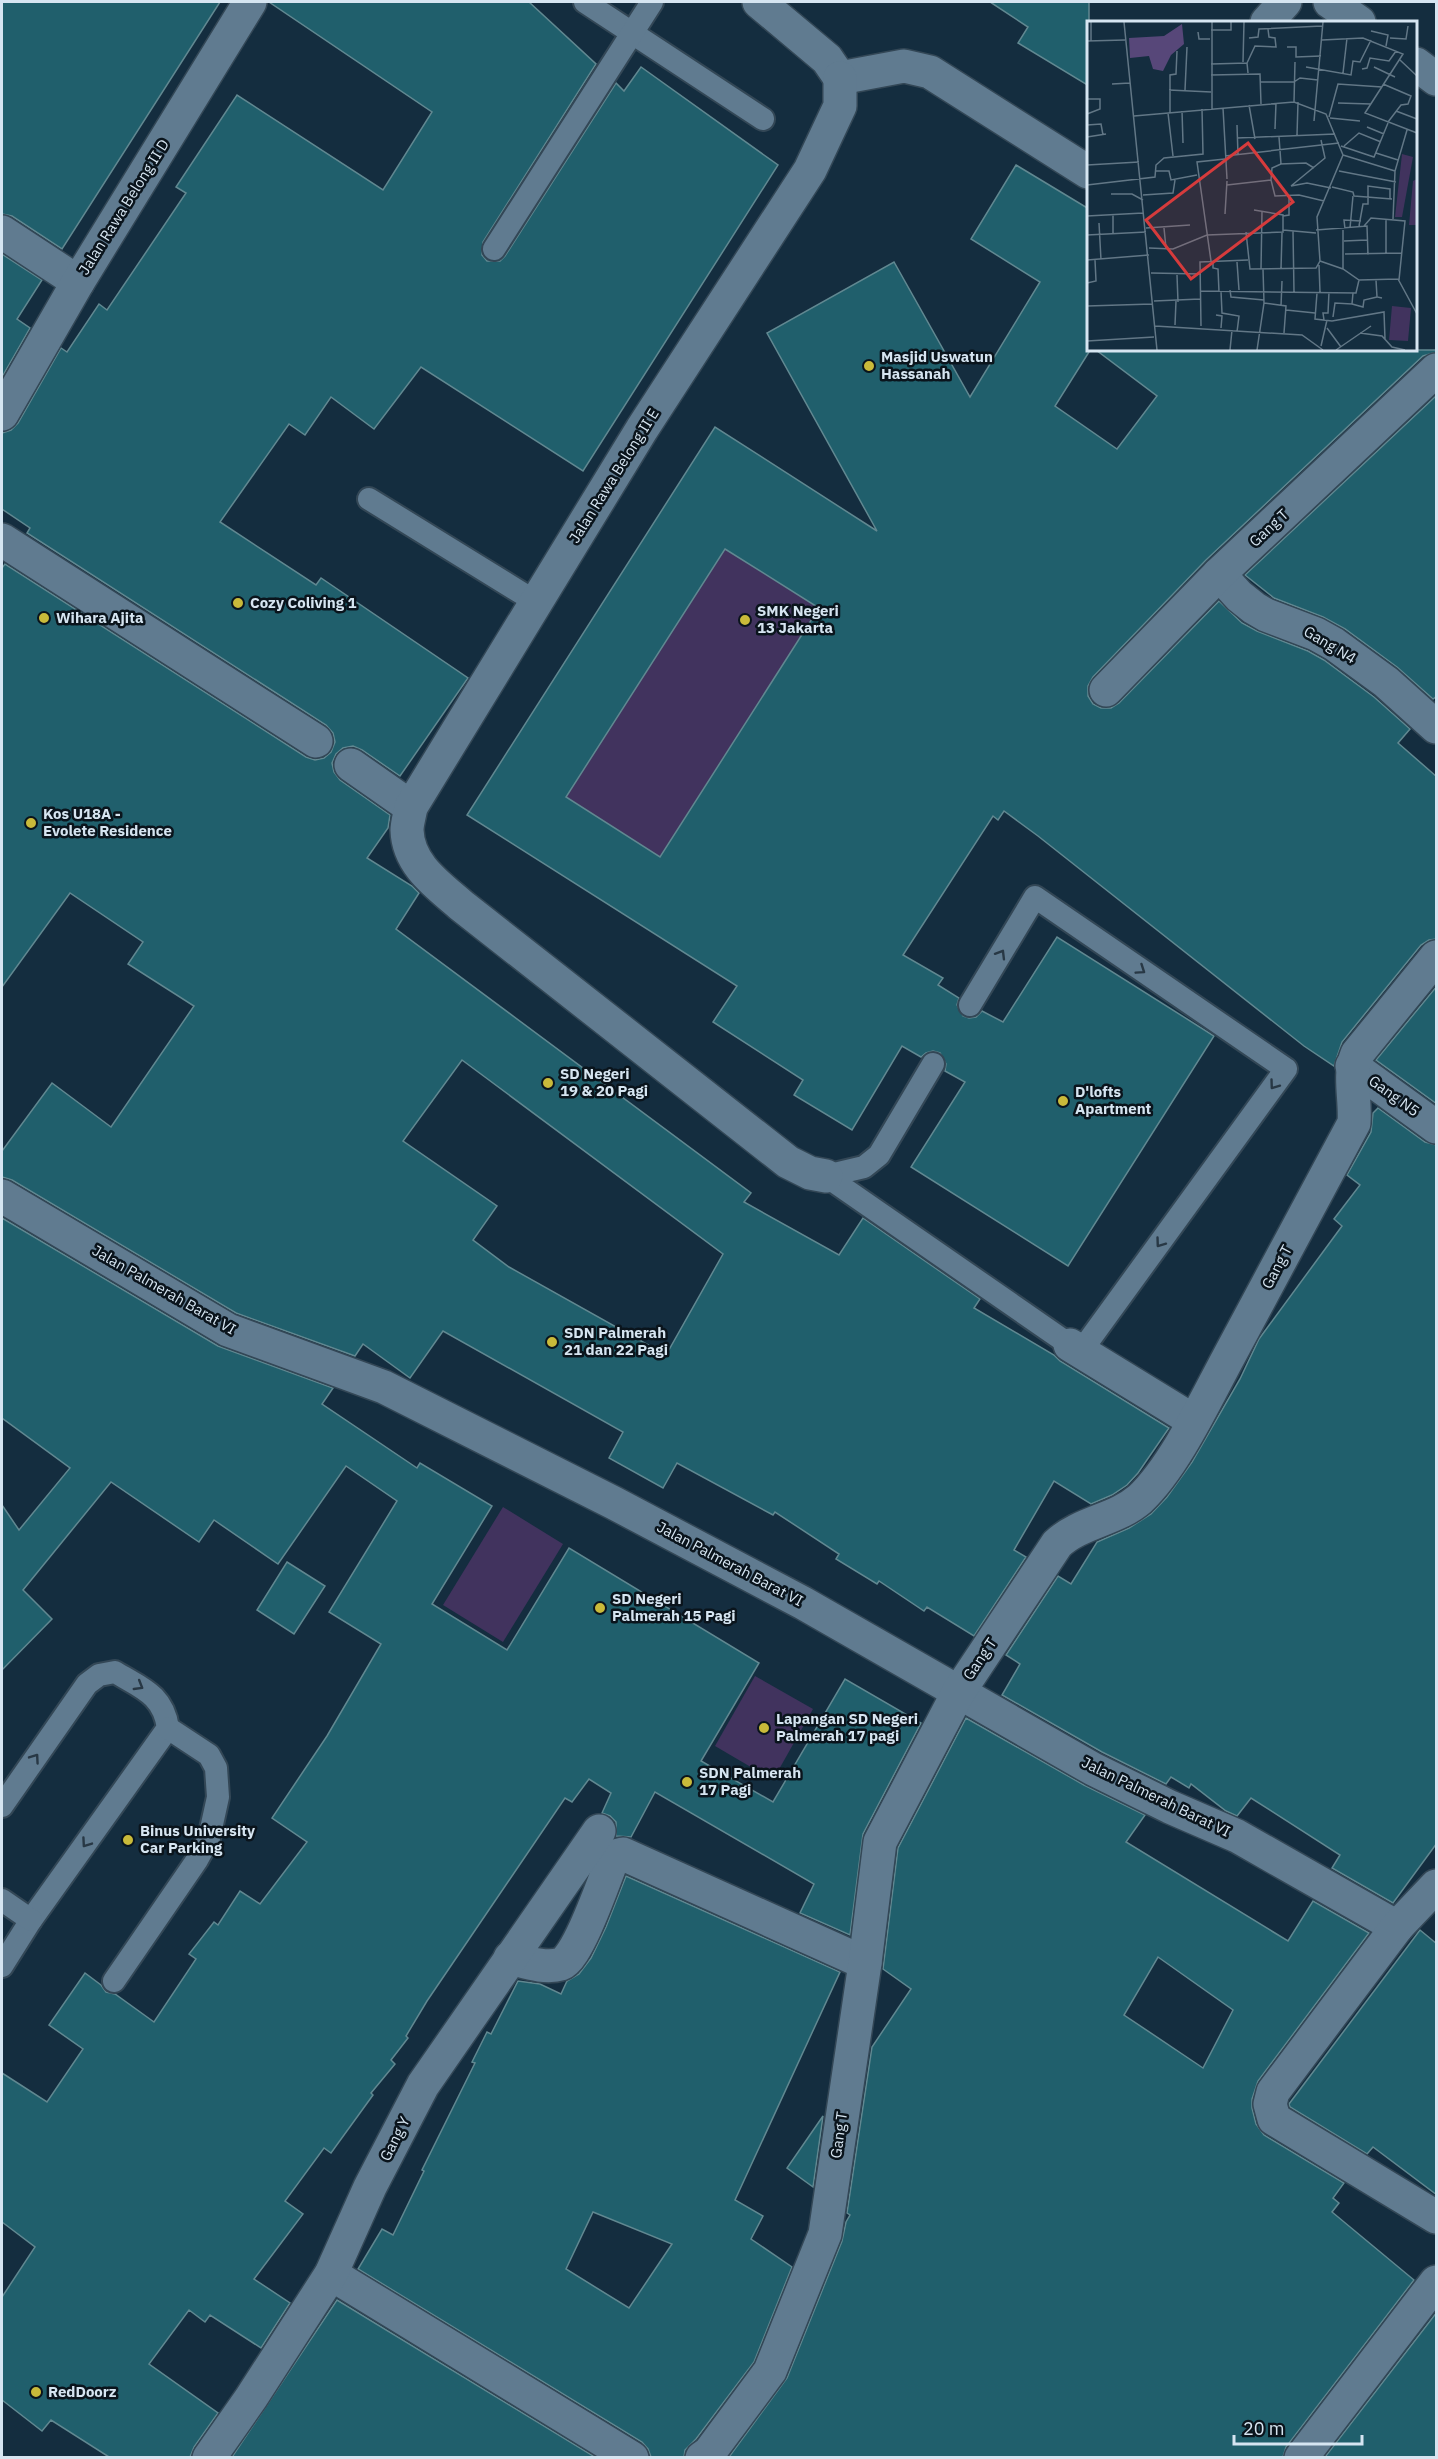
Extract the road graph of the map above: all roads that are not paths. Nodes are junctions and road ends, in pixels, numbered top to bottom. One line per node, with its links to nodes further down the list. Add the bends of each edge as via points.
1 (250, 2): 17 (street, Jalan Rawa Belong II D)
2 (585, 2): 9 (lane)
3 (652, 2): 9 (lane)
4 (759, 2): 11 (street, via 827,59)
5 (1285, 2): 7 (street)
6 (1330, 2): 8 (street)
7 (1268, 21)
8 (1358, 21)
9 (634, 32): 13 (lane); 16 (lane)
10 (1417, 65): 12 (street)
11 (840, 78): 14 (street, via 904,66 930,72); 23 (street, Jalan Rawa Belong II E, via 840,106 810,170 642,429)
12 (1437, 79)
13 (764, 118)
14 (1087, 171)
15 (2, 232): 17 (street)
16 (494, 249)
17 (78, 282): 19 (street, Jalan Rawa Belong II D)
18 (1437, 370): 22 (street, Gang T)
19 (2, 414)
20 (369, 499): 23 (lane)
21 (2, 540): 26 (street)
22 (1219, 574): 24 (street, Gang T); 25 (street, Gang N4, via 1254,608 1334,644 1386,682)
23 (536, 602): 28 (street, Jalan Rawa Belong II E)
24 (1106, 690)
25 (1437, 727)
26 (316, 741)
27 (351, 765): 28 (street)
28 (411, 807): 34 (street, via 407,831 423,872 788,1162)
29 (1437, 957): 32 (street, via 1357,1054)
30 (970, 1005): 36 (lane, one-way to 36, via 1035,897 1286,1068 1087,1344)
31 (933, 1065): 34 (lane, via 879,1155 864,1167)
32 (1352, 1066): 33 (street, Gang N5); 37 (street, Gang T, via 1354,1123)
33 (1437, 1127)
34 (826, 1176): 36 (lane)
35 (2, 1196): 38 (street, Jalan Palmerah Barat VI, via 228,1330 384,1387 782,1592)
36 (1070, 1345): 37 (street)
37 (1194, 1421): 38 (street, Gang T, via 1162,1474 1140,1499 1057,1544)
38 (949, 1688): 45 (street, Jalan Palmerah Barat VI, via 1093,1769 1237,1836); 47 (street, Gang T, via 880,1842)
39 (168, 1728): 40 (lane, one-way to 39, via 87,1684 99,1675 115,1672 154,1695 166,1712); 44 (lane, one-way to 44); 49 (lane, via 209,1755 216,1768 216,1808 209,1838 197,1860)
40 (2, 1806)
41 (599, 1832): 46 (street, Gang Y)
42 (1433, 1898): 45 (street)
43 (2, 1900): 44 (lane)
44 (31, 1920): 48 (lane)
45 (1397, 1927): 50 (street, via 1273,2092 1270,2104 1274,2119)
46 (510, 1958): 47 (street, via 551,1966 564,1964 576,1948 615,1856 623,1854); 51 (street, Gang Y, via 423,2085 370,2187)
47 (865, 1963): 55 (street, Gang T, via 825,2234 770,2371 709,2454)
48 (2, 1966)
49 (114, 1981)
50 (1437, 2217)
51 (331, 2274): 53 (street, Gang Y); 54 (street)
52 (1437, 2282): 56 (street)
53 (209, 2457)
54 (632, 2457)
55 (702, 2457)
56 (1301, 2457)

